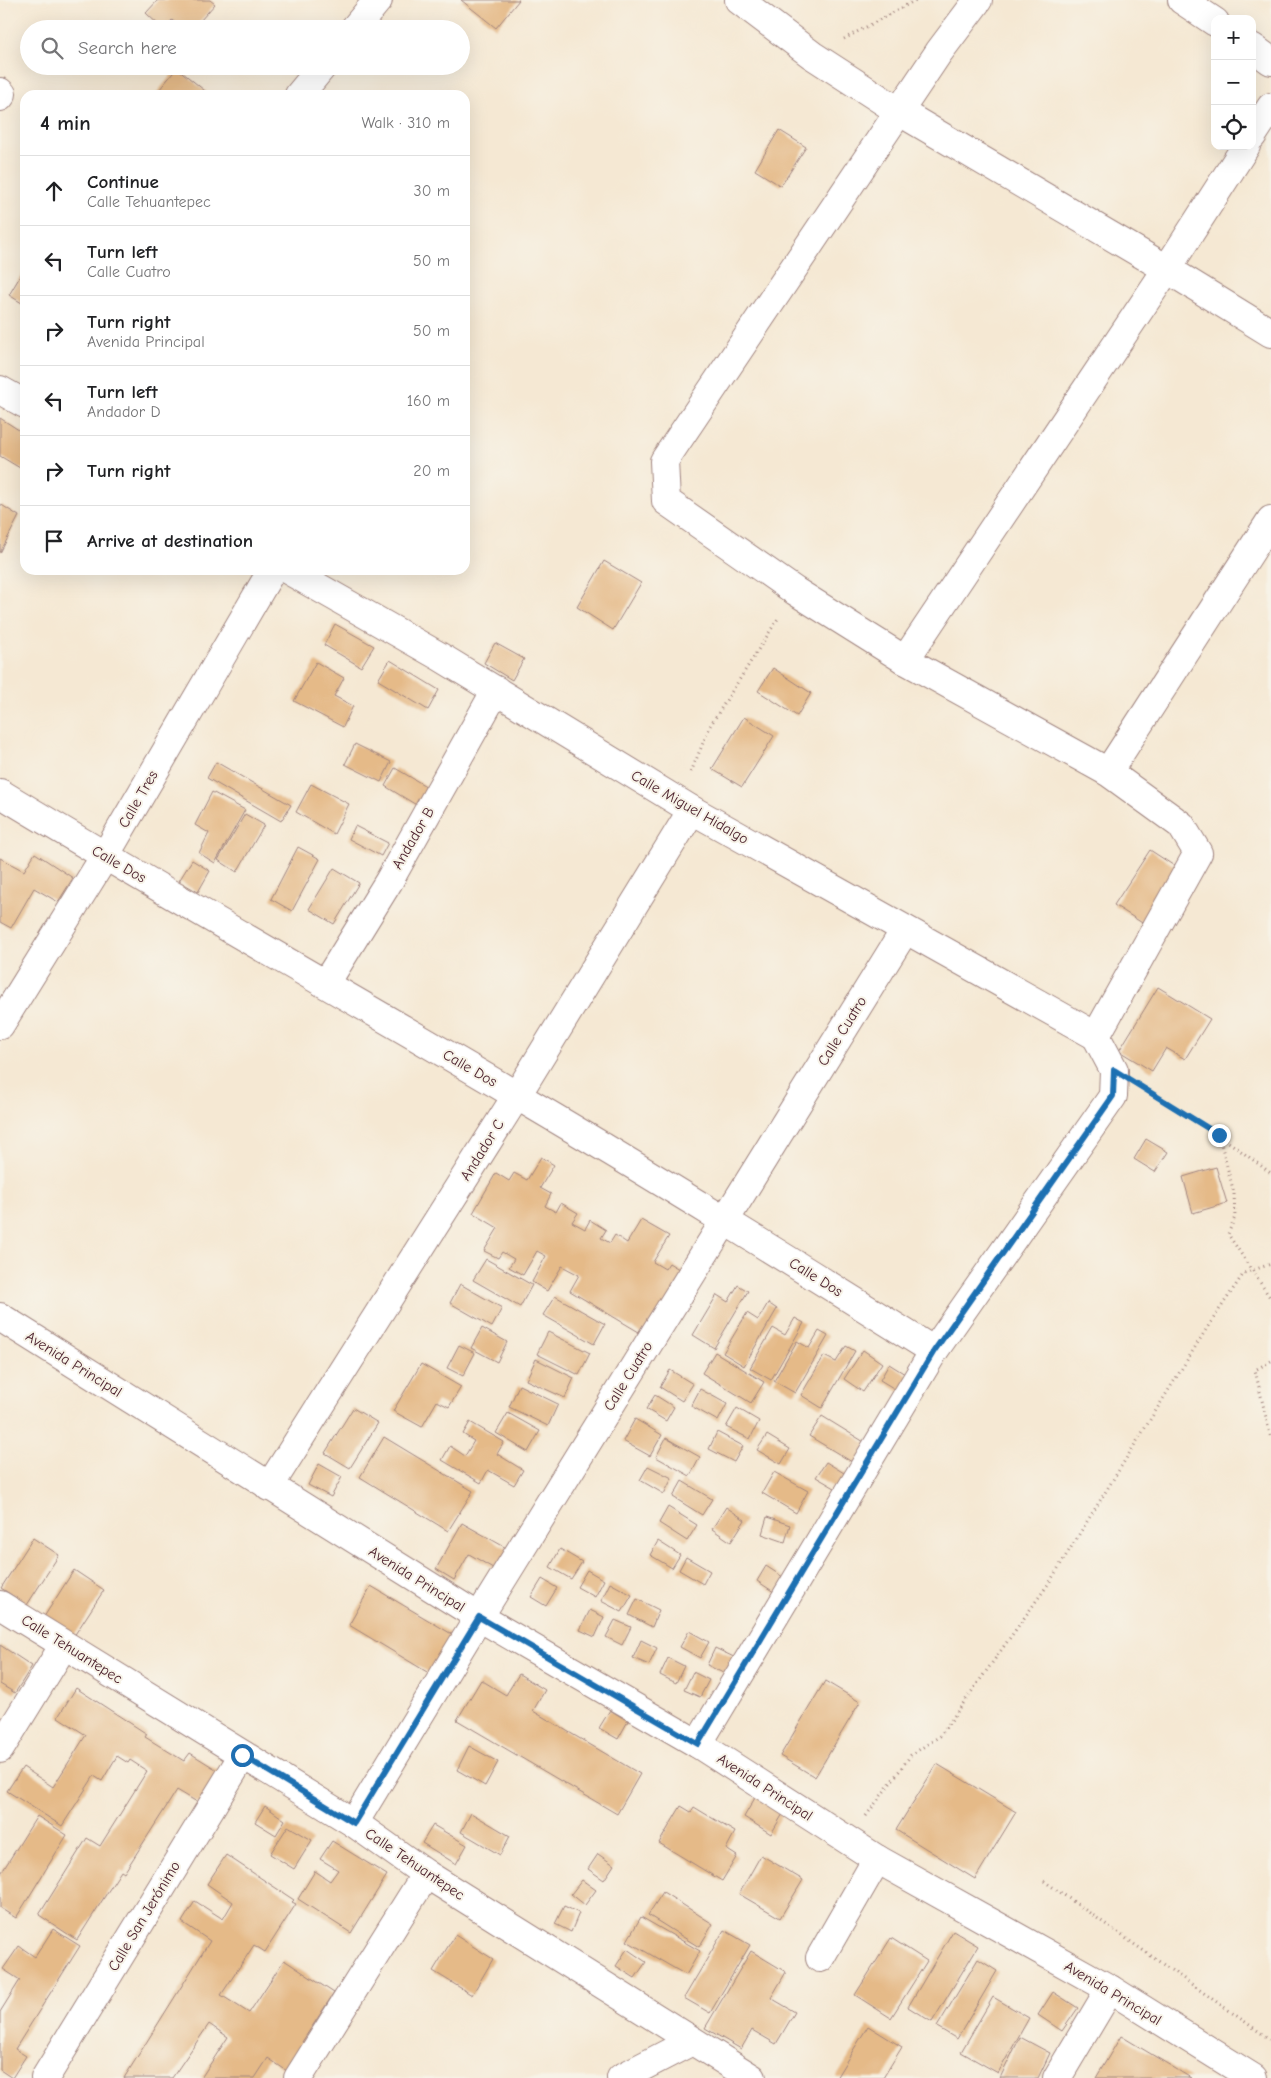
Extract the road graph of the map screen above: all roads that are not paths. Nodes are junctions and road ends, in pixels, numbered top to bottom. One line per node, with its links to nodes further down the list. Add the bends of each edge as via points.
1 (378, 0): 6 (street)
2 (739, 0): 12 (street, via 812,55)
3 (978, 0): 12 (street)
4 (1182, 0): 5 (street)
5 (1211, 19)
6 (361, 20)
7 (1256, 50): 8 (street)
8 (1271, 61)
9 (316, 75): 10 (street)
10 (303, 90)
11 (1271, 107): 13 (street)
12 (900, 112): 15 (street); 22 (street, via 664,461 666,501 795,591)
13 (1256, 130)
14 (1243, 150): 15 (street)
15 (1167, 269): 16 (street); 22 (street)
16 (1271, 333)
17 (0, 390): 18 (street)
18 (20, 401)
19 (1271, 520): 24 (street)
20 (269, 575): 27 (street, Calle Tres)
21 (297, 575): 23 (street, Calle Miguel Hidalgo)
22 (905, 660): 24 (street)
23 (496, 690): 26 (street, Calle Miguel Hidalgo); 29 (street, Andador B, via 389,881)
24 (1108, 772): 31 (street, via 1180,825 1198,853)
25 (0, 794): 27 (street, Calle Dos)
26 (692, 810): 28 (street, Calle Miguel Hidalgo); 32 (street, Andador C)
27 (105, 856): 29 (street, Calle Dos); 30 (street, Calle Tres)
28 (905, 930): 31 (street, Calle Miguel Hidalgo); 33 (street, Calle Cuatro)
29 (326, 983): 32 (street, Calle Dos)
30 (0, 1025)
31 (1096, 1036): 35 (street, via 1114,1070 1113,1096)
32 (517, 1095): 33 (street, Calle Dos); 36 (street, Andador C)
33 (724, 1220): 35 (street, Calle Dos); 38 (street, Calle Cuatro)
34 (0, 1317): 36 (street, Avenida Principal)
35 (934, 1351): 40 (street)
36 (269, 1487): 38 (street, Avenida Principal)
37 (0, 1605): 39 (street, Calle Tehuantepec)
38 (479, 1617): 40 (street, Avenida Principal); 43 (street, Calle Cuatro)
39 (64, 1645): 41 (street); 42 (street, Calle Tehuantepec)
40 (698, 1744): 44 (street, Avenida Principal)
41 (0, 1749)
42 (242, 1755): 43 (street, Calle Tehuantepec); 49 (street, Calle San Jerónimo)
43 (354, 1823): 45 (street, Calle Tehuantepec)
44 (877, 1859): 46 (street); 47 (street, Avenida Principal)
45 (426, 1874): 48 (street, Calle Tehuantepec); 50 (street)
46 (820, 1958)
47 (1110, 1989): 53 (street); 54 (street, Avenida Principal)
48 (692, 2041): 51 (street); 52 (street, Calle Tehuantepec)
49 (46, 2078)
50 (298, 2078)
51 (621, 2078)
52 (752, 2078)
53 (1057, 2078)
54 (1252, 2078)

